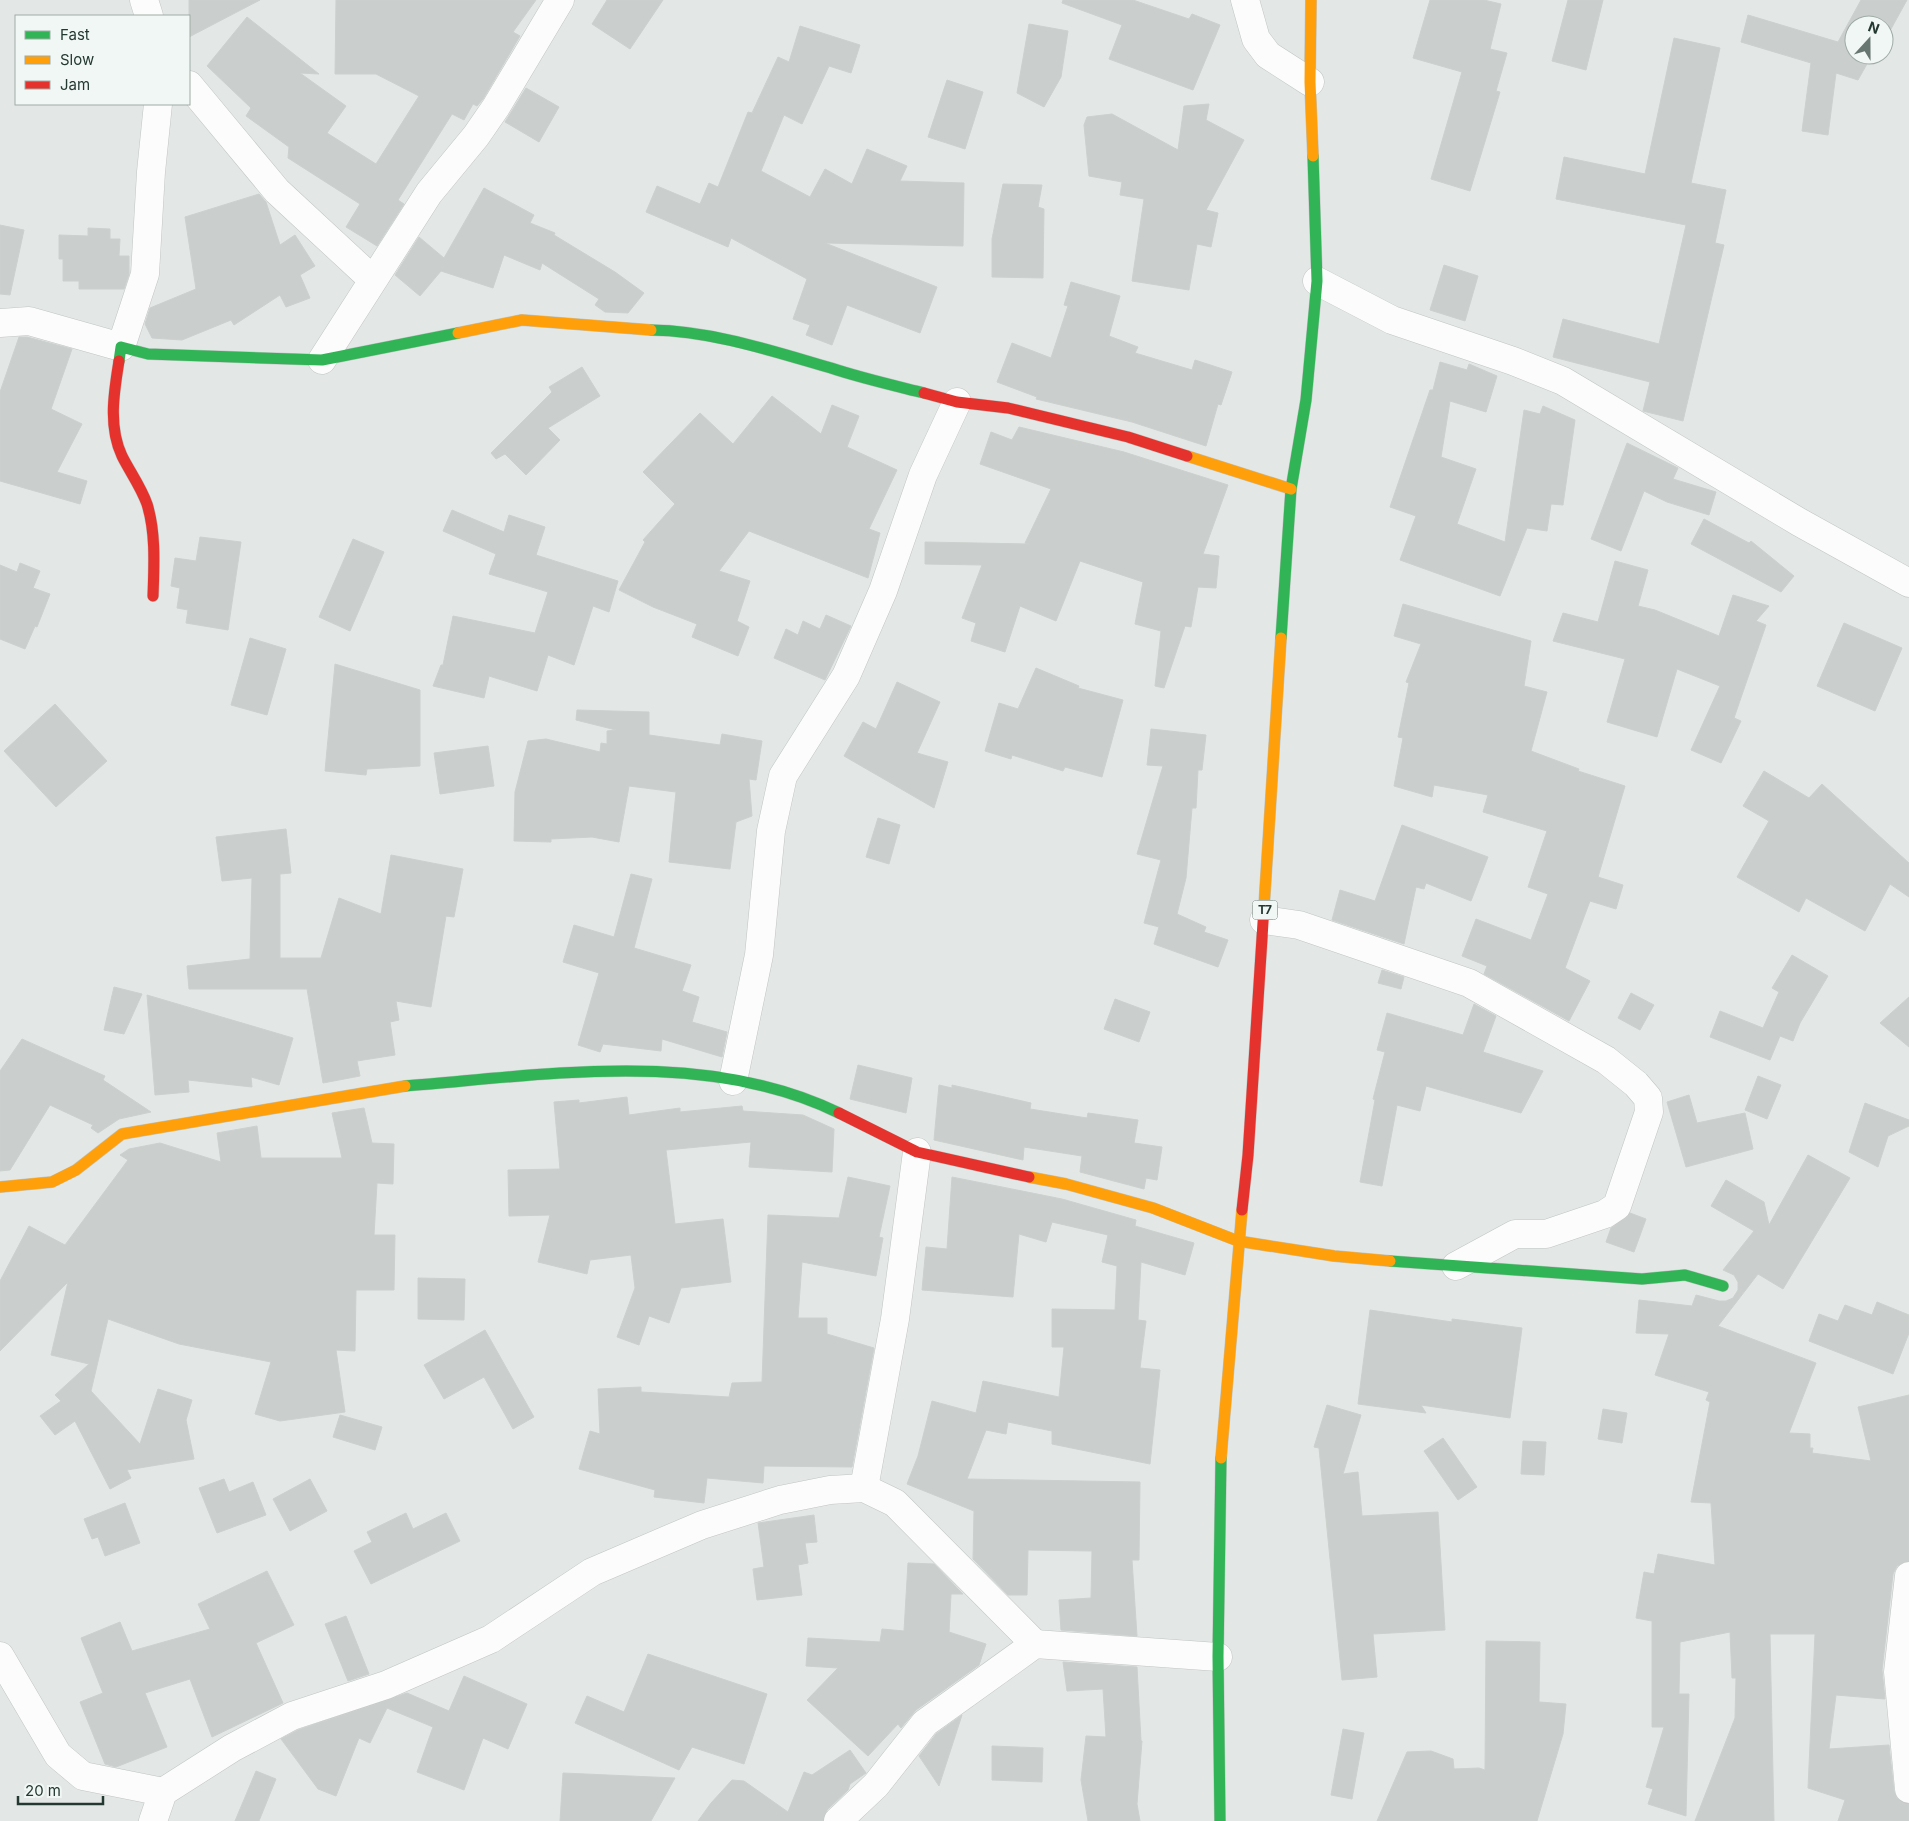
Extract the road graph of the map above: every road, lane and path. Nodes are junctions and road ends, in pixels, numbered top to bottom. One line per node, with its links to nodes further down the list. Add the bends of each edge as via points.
1 (144, 0): 5 (street)
2 (560, 0): 9 (street, via 481,129 429,193)
3 (1245, 0): 6 (street, via 1256,38 1268,55)
4 (1311, 0): 6 (main road, T7)
5 (149, 15)
6 (1310, 82): 10 (main road, T7)
7 (190, 86): 9 (street, via 277,191)
8 (158, 105): 12 (street, via 145,274)
9 (372, 279): 13 (street)
10 (1317, 280): 15 (main road, T7, via 1306,400); 16 (street, via 1392,320 1563,381 1799,522)
11 (0, 323): 12 (street, via 30,321)
12 (121, 347): 13 (main road, via 148,354); 17 (main road, via 114,428 122,460 143,494 154,554)
13 (322, 360): 14 (main road, via 522,320 623,330 676,330 747,343)
14 (957, 402): 15 (main road, via 1008,408 1128,437); 19 (street, via 923,475 882,591 846,676 783,776 771,831 759,955)
15 (1292, 490): 18 (main road, T7)
16 (1909, 583)
17 (154, 596)
18 (1264, 920): 22 (main road, T7, via 1248,1155); 23 (street, via 1298,925 1469,983 1606,1060 1648,1098 1649,1112 1617,1206 1605,1214 1546,1234 1515,1234)
19 (733, 1081): 20 (main road, via 780,1089 832,1110); 21 (main road, via 687,1073 590,1072 387,1087 122,1134 76,1170 52,1182)
20 (917, 1152): 22 (main road, via 1066,1184 1153,1208); 25 (street, via 895,1319)
21 (0, 1187)
22 (1238, 1241): 23 (main road, via 1334,1256); 29 (main road, T7, via 1220,1474)
23 (1456, 1266): 24 (main road, via 1642,1280 1685,1275)
24 (1722, 1286)
25 (864, 1488): 27 (street, via 901,1509); 31 (street, via 830,1490 780,1500 702,1525 651,1546 592,1572 491,1639 386,1685 292,1716 232,1748)
26 (1909, 1576): 30 (street, via 1898,1672)
27 (1035, 1644): 29 (street); 33 (street, via 924,1723 876,1785)
28 (0, 1656): 31 (street, via 58,1755 83,1776)
29 (1218, 1657): 34 (main road, T7)
30 (1909, 1789)
31 (163, 1792): 32 (street)
32 (153, 1821)
33 (838, 1821)
34 (1220, 1821)

